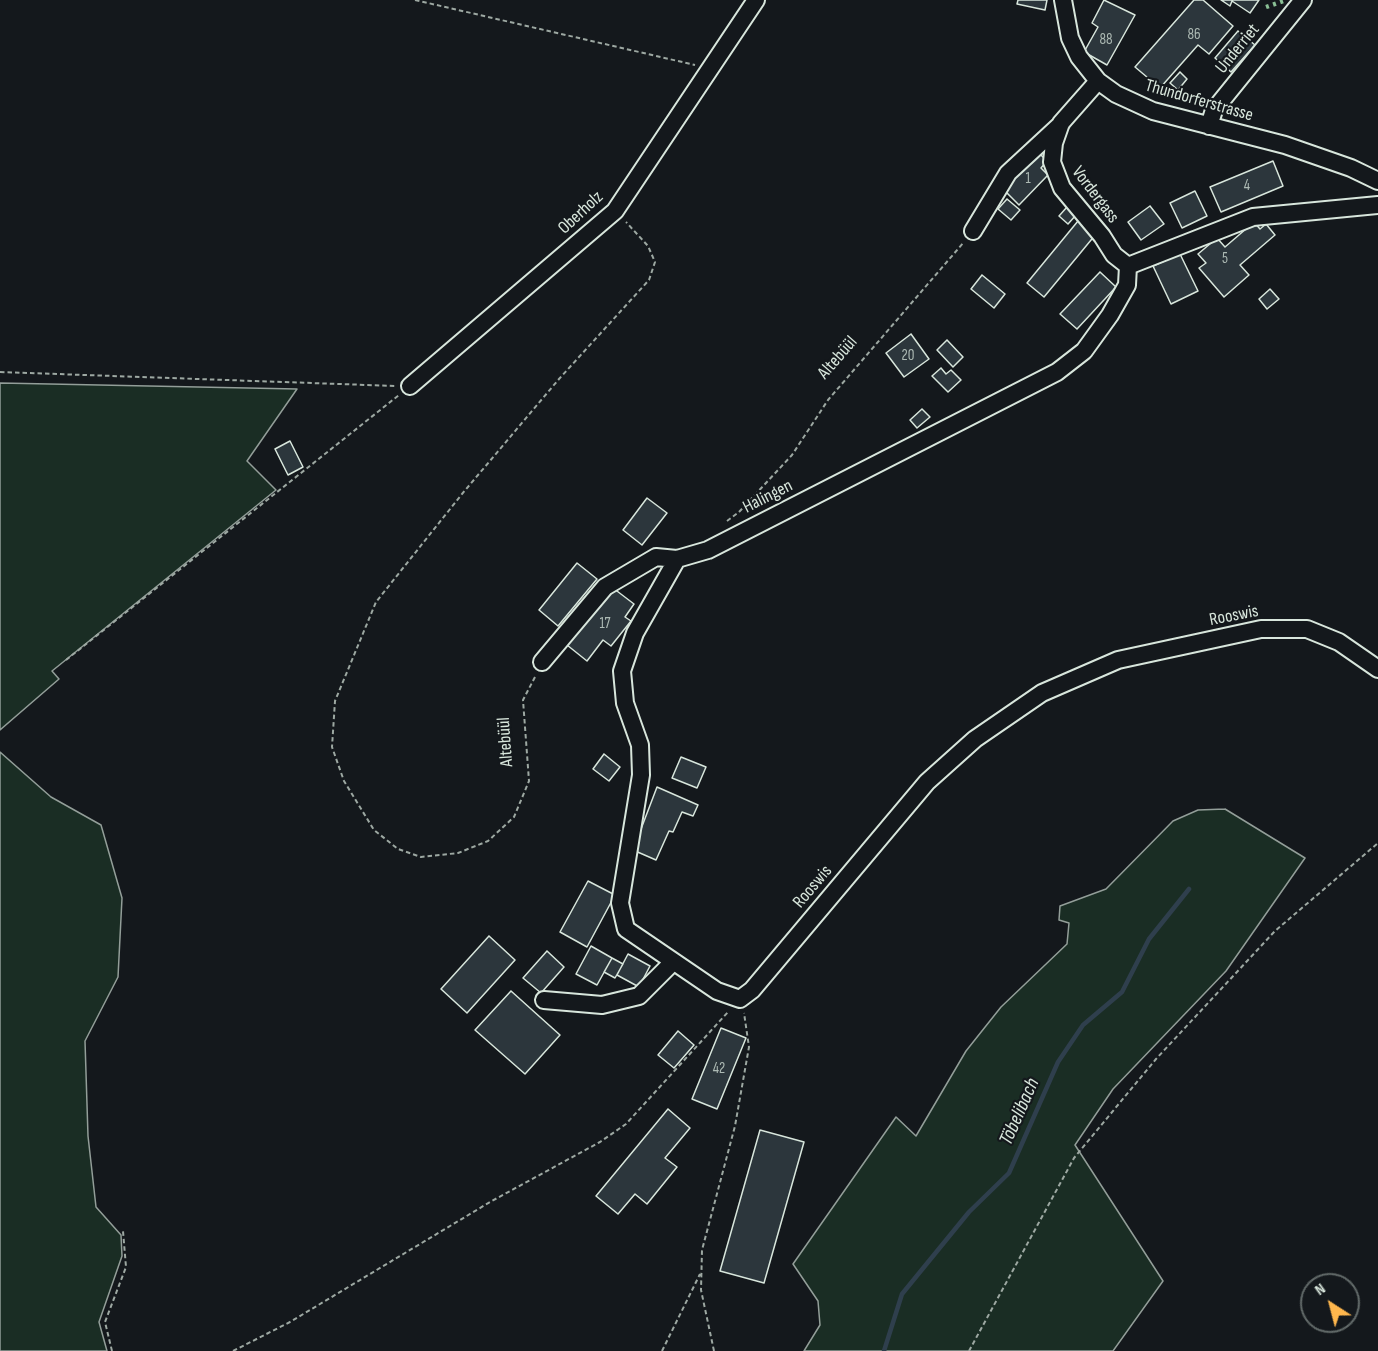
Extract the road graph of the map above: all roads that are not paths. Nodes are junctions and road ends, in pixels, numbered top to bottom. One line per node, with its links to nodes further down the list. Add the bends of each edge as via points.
1 (756, 0): 11 (street, Oberholz, via 615,211)
2 (1063, 0): 4 (street, Thundorferstrasse, via 1074,48)
3 (1303, 0): 6 (street, Underriet, via 1214,110)
4 (1098, 81): 5 (street, Vordergass); 6 (street, Thundorferstrasse, via 1134,104)
5 (1061, 123): 9 (street, via 1008,173); 10 (street, Vordergass, via 1052,162 1056,176 1114,255)
6 (1209, 126): 7 (street, Thundorferstrasse, via 1285,145)
7 (1378, 181)
8 (1378, 205): 10 (street, via 1253,217)
9 (973, 231)
10 (1128, 266): 12 (street, Halingen, via 1127,285 1110,315 1084,351 1057,372 708,550)
11 (410, 386)
12 (676, 559): 13 (street, via 656,556 605,587); 15 (street, via 635,633 622,671 625,703 639,745 641,775 620,903 626,929)
13 (542, 662)
14 (1378, 669): 15 (street, Rooswis, via 1339,642 1307,629 1261,629 1118,660 1042,693 975,739 927,782 752,990 740,999 717,991)
15 (673, 962): 16 (street, via 639,996 602,1005)
16 (544, 1000)

